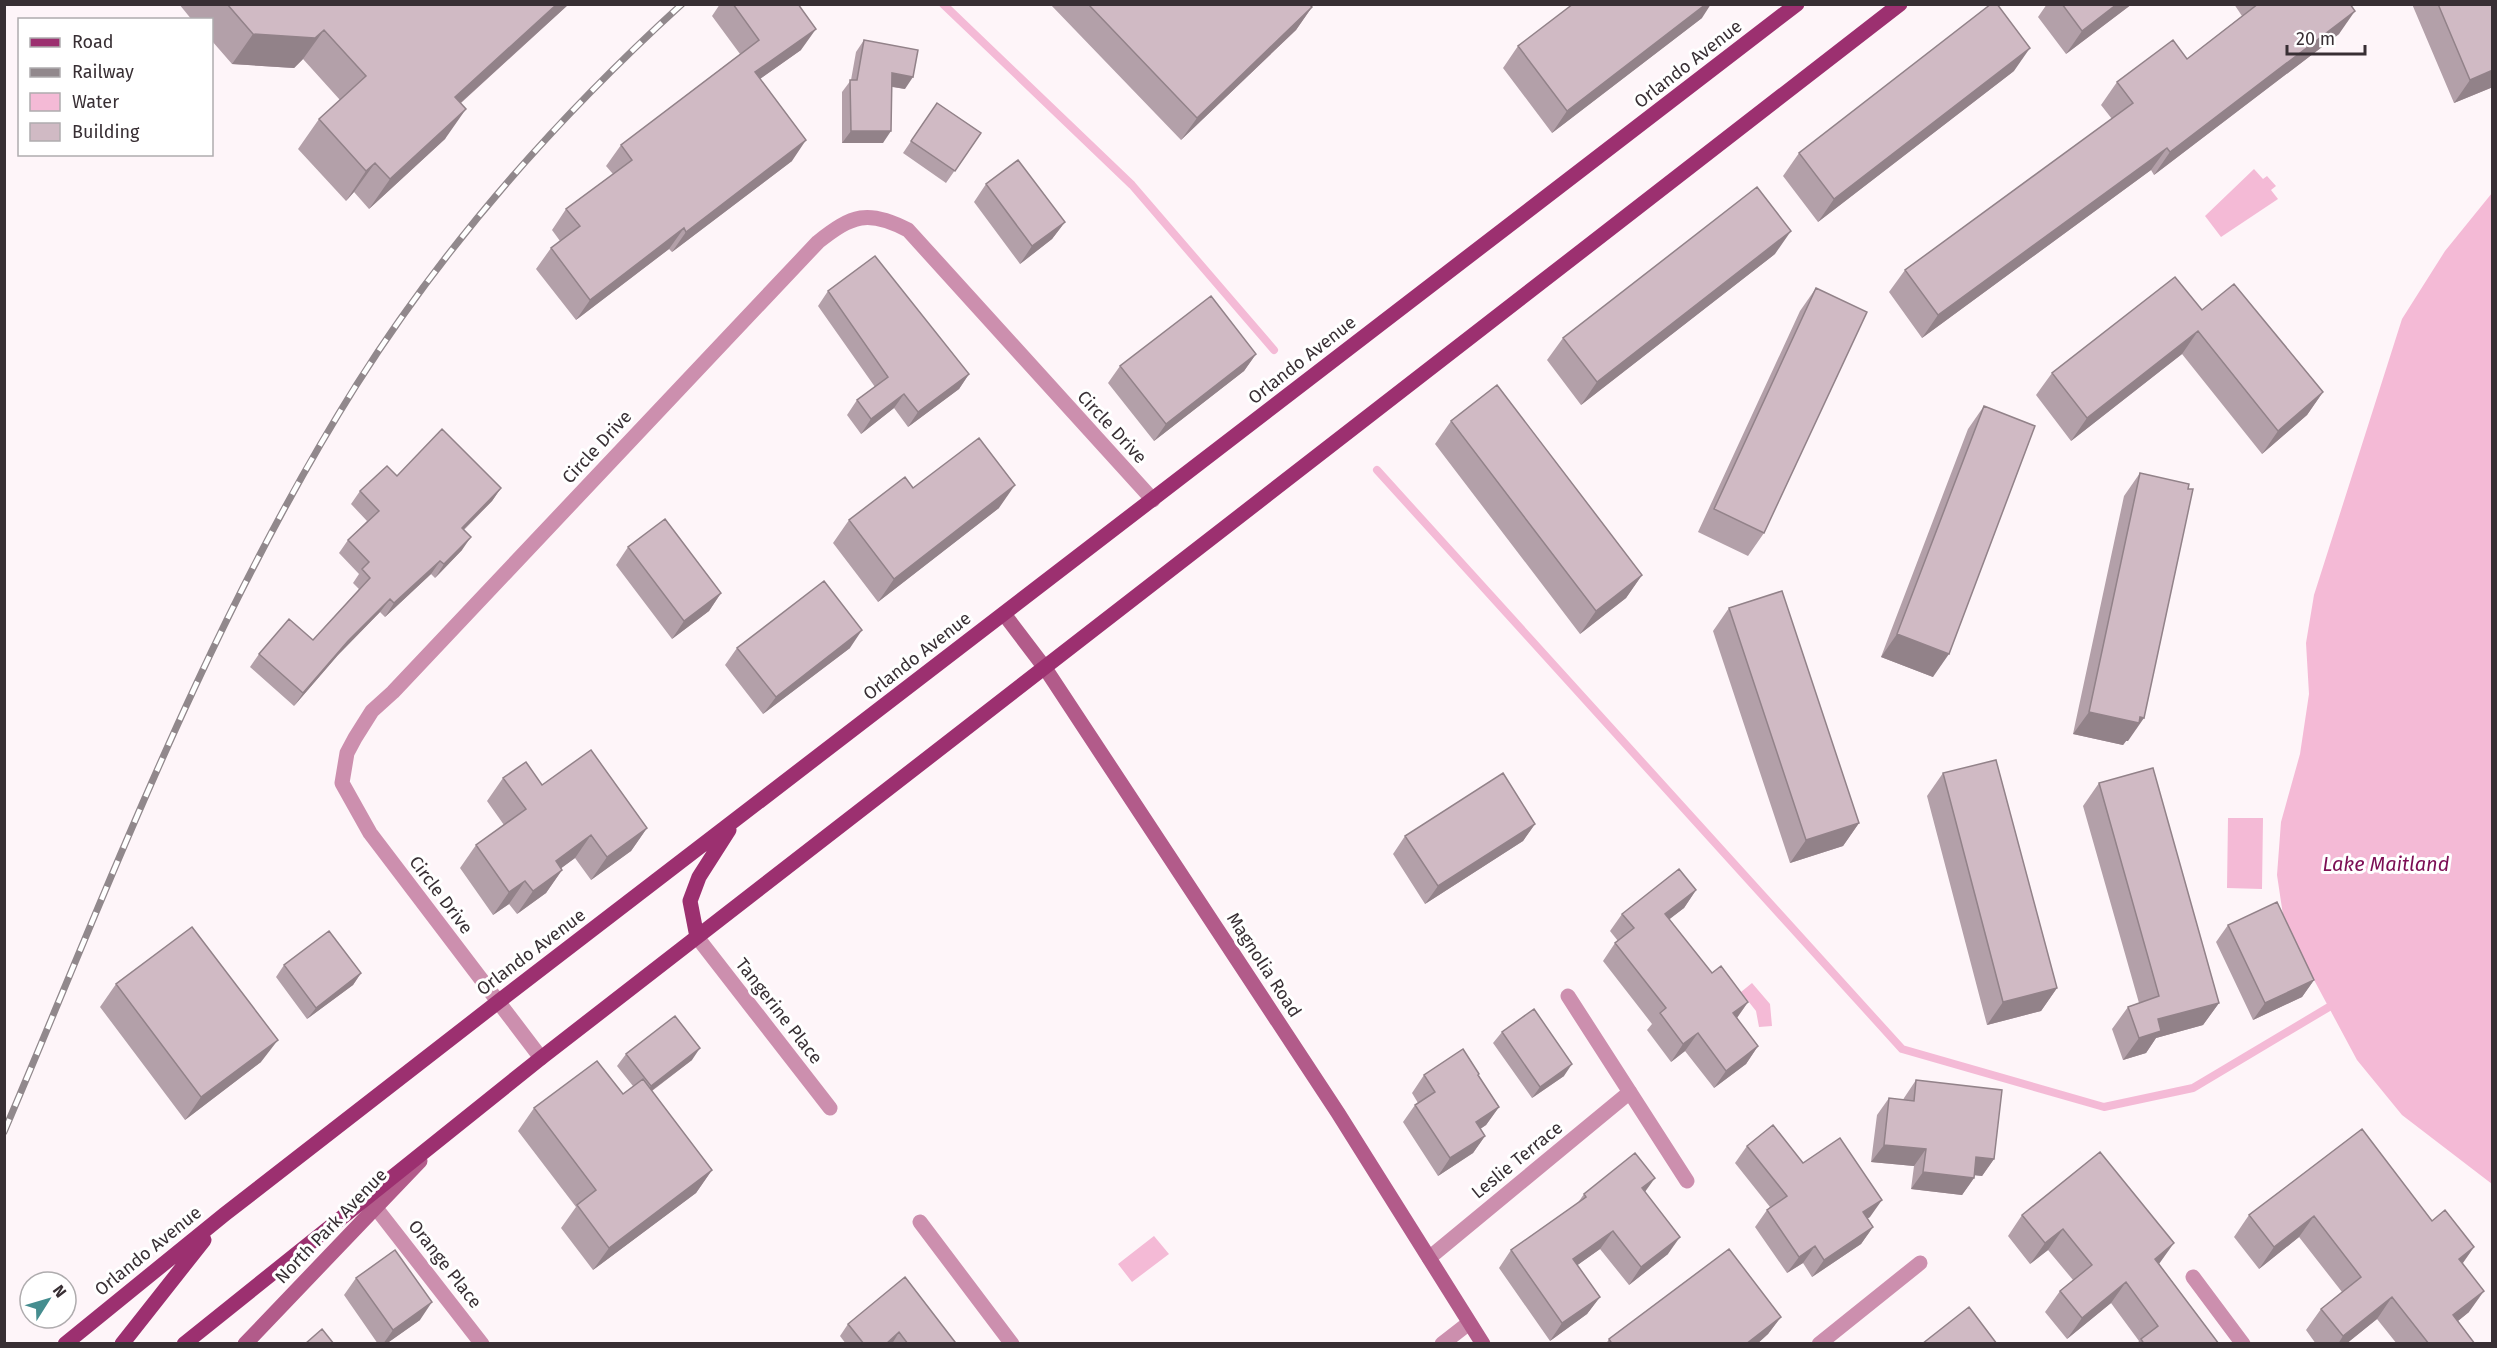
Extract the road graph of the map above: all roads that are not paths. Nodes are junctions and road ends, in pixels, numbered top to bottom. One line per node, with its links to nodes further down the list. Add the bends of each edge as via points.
1 (1797, 4): 3 (main road, Orlando Avenue)
2 (1900, 4): 5 (main road)
3 (1153, 500): 4 (main road, Orlando Avenue); 9 (street, Circle Drive, via 908,230 886,218 857,218 837,227 818,242 372,711 347,753 342,783 370,833)
4 (1004, 614): 5 (street, Magnolia Road); 6 (main road, Orlando Avenue)
5 (1045, 668): 7 (main road); 18 (street, Magnolia Road)
6 (734, 822): 7 (main road, via 699,877 690,901); 9 (main road, Orlando Avenue)
7 (697, 937): 10 (main road); 12 (street, Tangerine Place)
8 (1568, 996): 11 (street)
9 (498, 1002): 10 (street, Circle Drive); 16 (main road, Orlando Avenue)
10 (541, 1058): 13 (main road)
11 (1630, 1092): 14 (street); 18 (street, Leslie Terrace)
12 (830, 1108)
13 (444, 1135): 15 (street, North Park Avenue); 24 (main road)
14 (1687, 1181)
15 (376, 1208): 25 (street, North Park Avenue); 26 (street, Orange Place)
16 (225, 1214): 22 (main road, Orlando Avenue); 23 (main road)
17 (920, 1222): 27 (street)
18 (1429, 1258): 21 (street, Magnolia Road)
19 (1920, 1263): 30 (street)
20 (2193, 1277): 31 (street)
21 (1469, 1323): 28 (street); 29 (street, Magnolia Road)
22 (65, 1344)
23 (122, 1344)
24 (184, 1344)
25 (245, 1344)
26 (482, 1344)
27 (1012, 1344)
28 (1442, 1344)
29 (1483, 1344)
30 (1819, 1344)
31 (2243, 1344)

